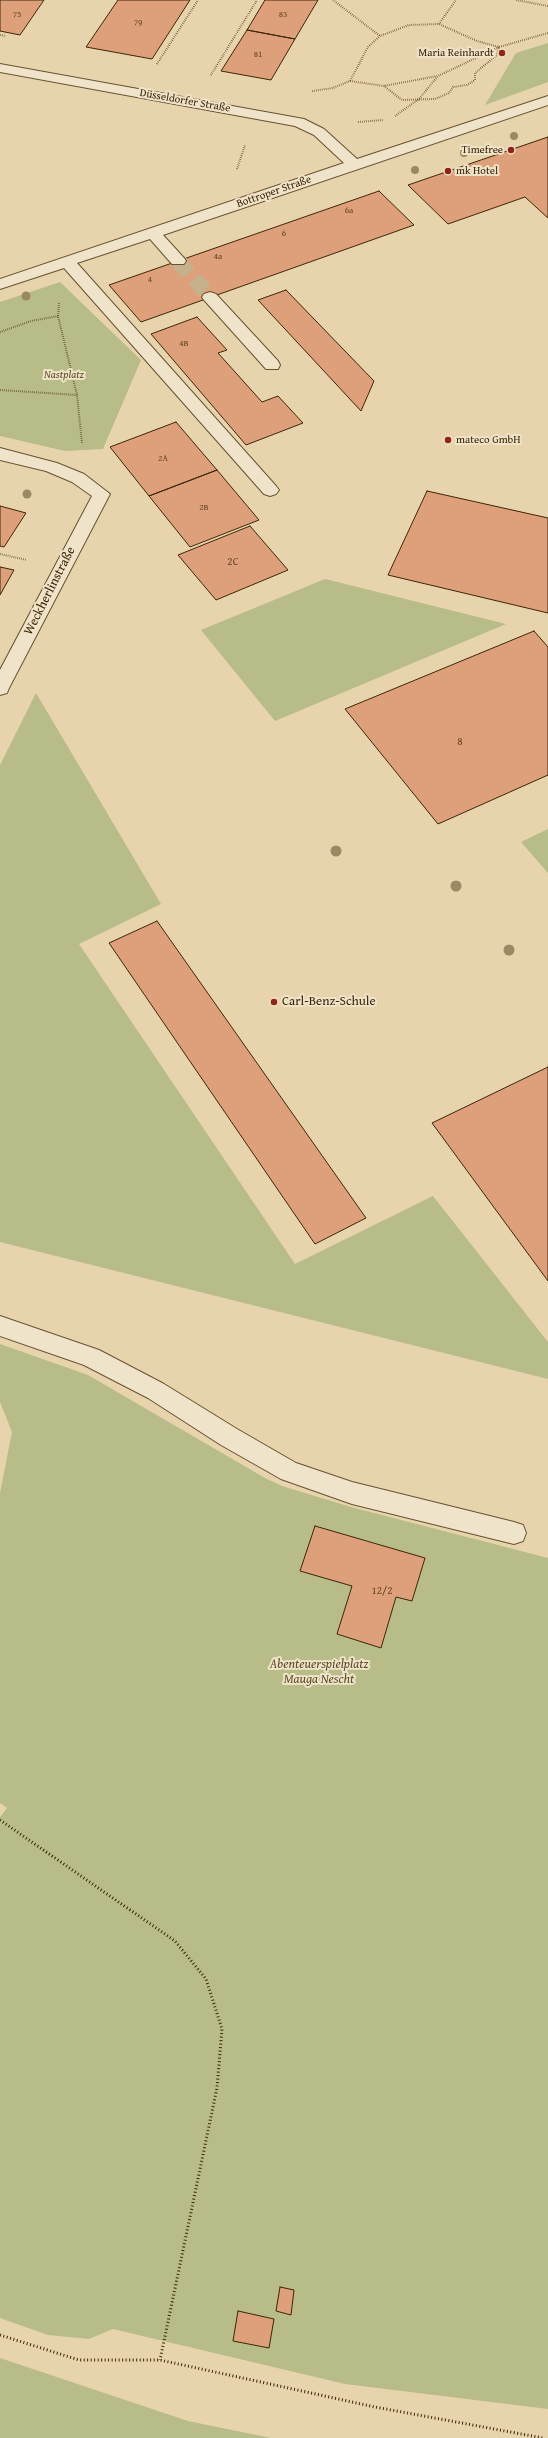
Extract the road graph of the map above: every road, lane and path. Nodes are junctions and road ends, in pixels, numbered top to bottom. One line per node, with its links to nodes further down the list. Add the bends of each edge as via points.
1 (198, 0): 11 (path)
2 (257, 0): 13 (path)
3 (333, 0): 9 (path)
4 (456, 0): 7 (path)
5 (516, 0): 6 (path)
6 (548, 6)
7 (439, 24): 9 (path, via 409,26); 10 (path, via 477,41)
8 (548, 33): 10 (path)
9 (380, 36): 15 (path, via 368,47)
10 (499, 47): 14 (path); 18 (path, via 497,55 475,73 475,80 467,85 453,87 435,99)
11 (156, 64)
12 (0, 68): 20 (street, Düsseldorfer Straße)
13 (211, 74)
14 (438, 76): 16 (path); 18 (path)
15 (350, 81): 16 (path); 17 (path, via 333,88)
16 (384, 86): 18 (path, via 402,100)
17 (310, 92)
18 (419, 100): 21 (path)
19 (548, 100): 24 (street, Bottroper Straße)
20 (237, 110): 23 (street, Düsseldorfer Straße, via 299,122); 25 (path, via 247,140 240,166 217,194)
21 (394, 116)
22 (387, 120): 23 (path, via 344,123)
23 (319, 132): 24 (street, Düsseldorfer Straße)
24 (354, 165): 25 (street, Bottroper Straße)
25 (229, 208): 26 (street, Bottroper Straße)
26 (153, 233): 27 (street); 28 (street, Bottroper Straße)
27 (178, 261)
28 (67, 262): 29 (street, Bottroper Straße); 38 (street)
29 (0, 284)
30 (58, 297): 32 (path)
31 (210, 297): 34 (street)
32 (58, 316): 33 (path, via 31,321); 36 (path)
33 (0, 332)
34 (272, 365)
35 (0, 390): 36 (path)
36 (77, 395): 39 (path, via 83,455)
37 (0, 454): 39 (street, via 51,467 78,478)
38 (270, 490)
39 (101, 494): 40 (street, Weckherlinstraße)
40 (0, 688)
41 (0, 1326): 42 (street, via 91,1357 156,1391 229,1437 286,1478)
42 (514, 1533)
43 (0, 1820): 45 (path, via 175,1941 206,1979 222,2029 217,2088)
44 (0, 2335): 45 (path, via 79,2360)
45 (160, 2360): 46 (path, via 375,2406)
46 (543, 2438)

